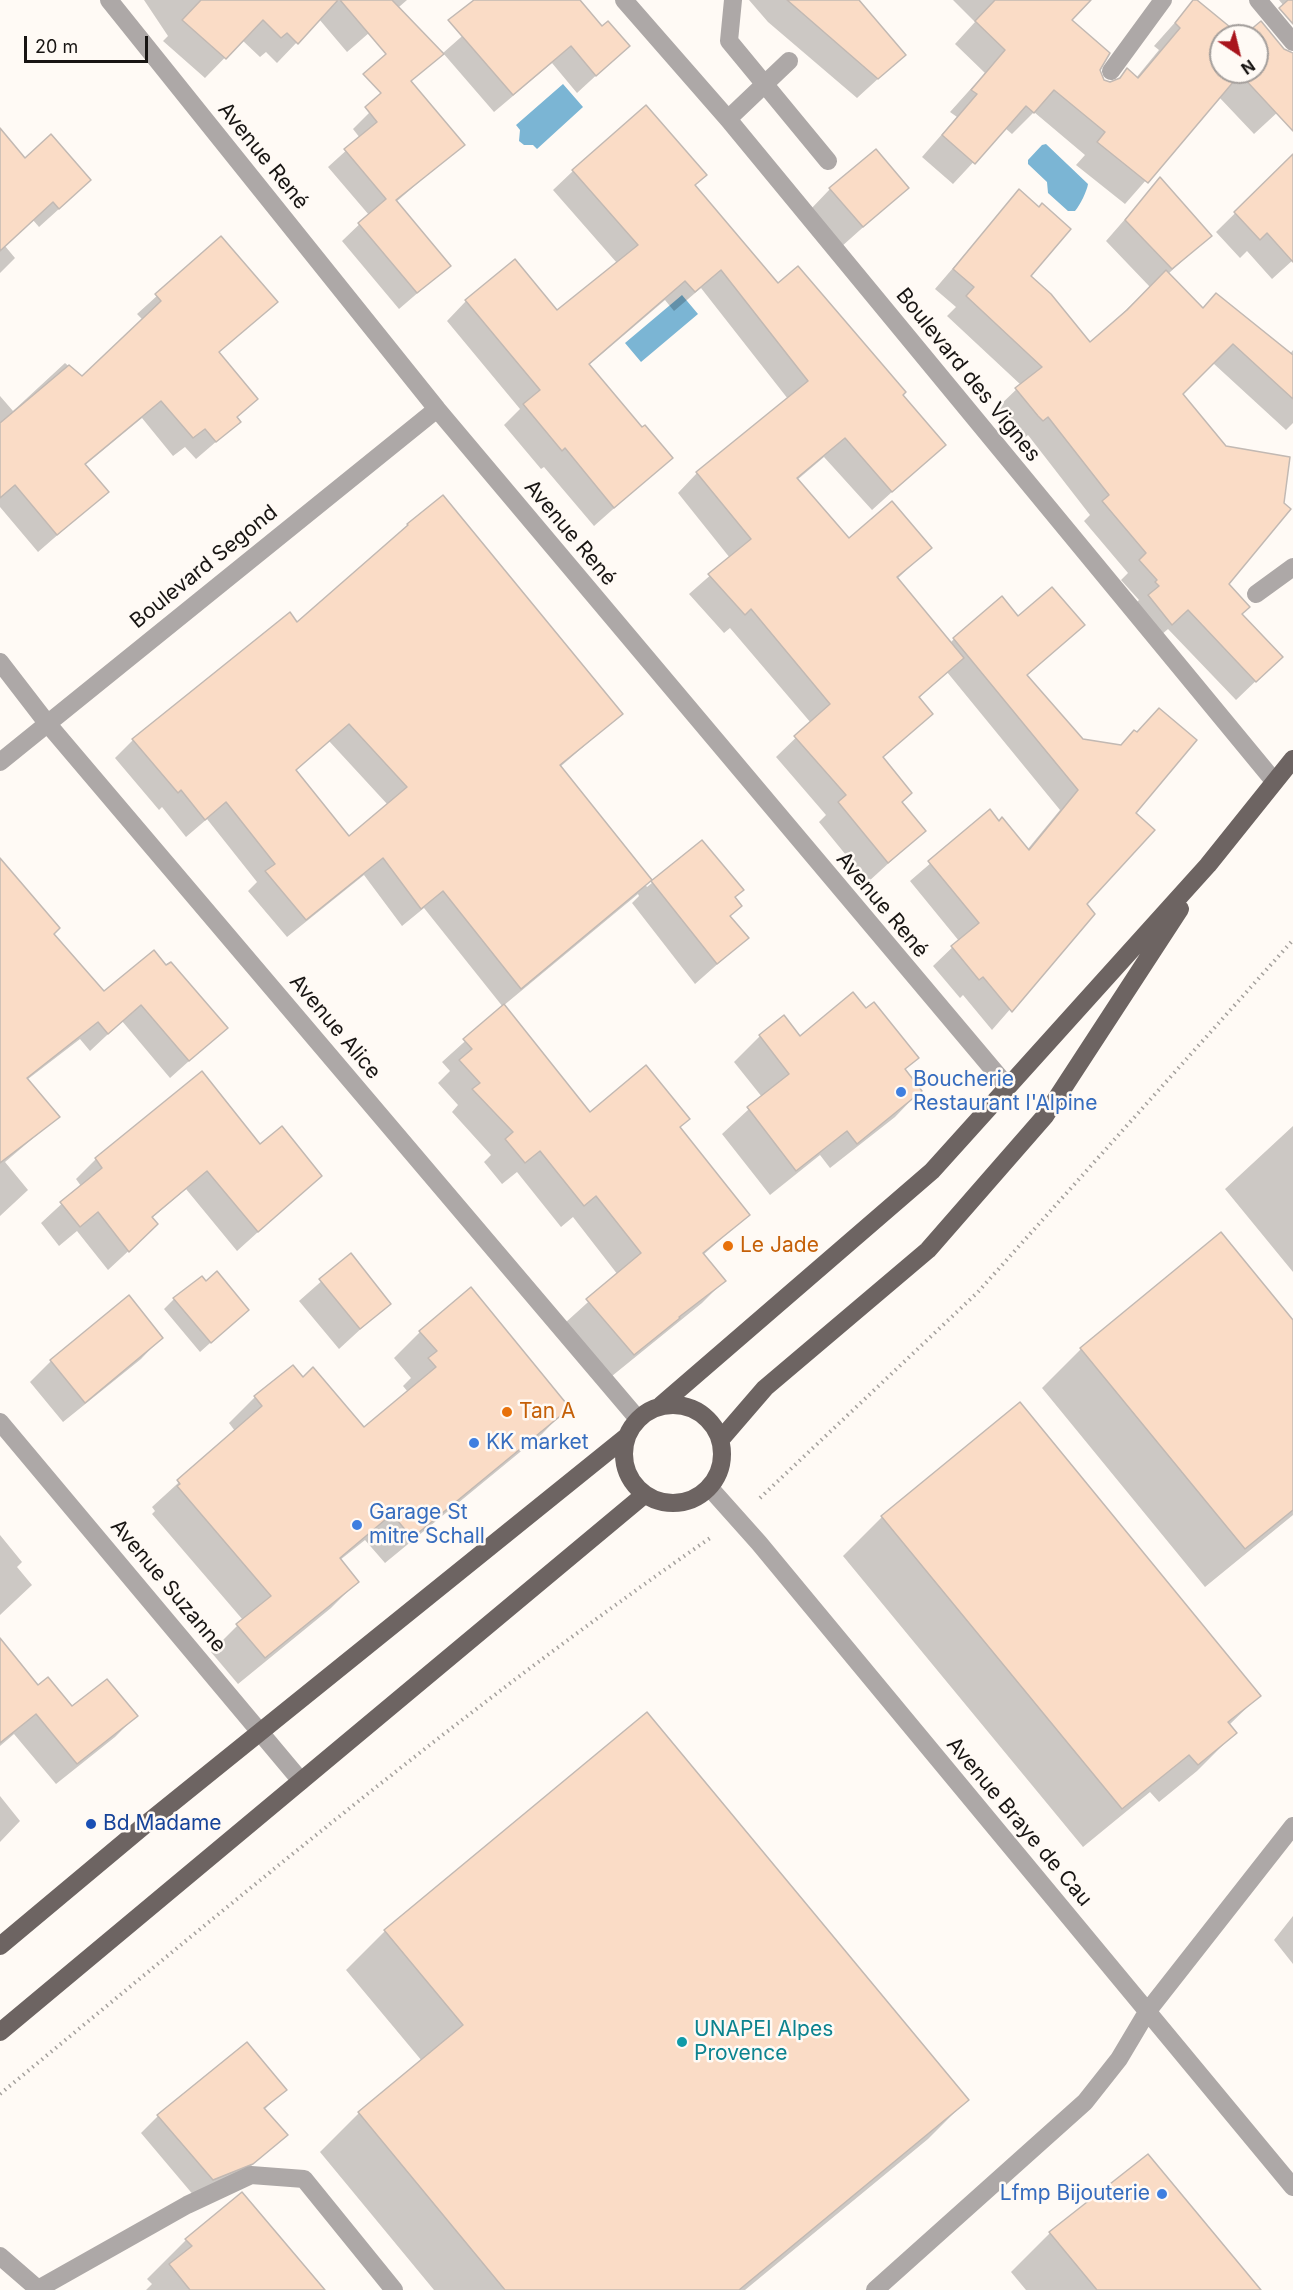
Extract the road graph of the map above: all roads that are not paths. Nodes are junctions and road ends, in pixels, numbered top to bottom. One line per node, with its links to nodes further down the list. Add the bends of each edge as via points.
1 (109, 0): 12 (street, Avenue René)
2 (624, 0): 10 (street, Boulevard des Vignes)
3 (733, 0): 9 (street, via 729,41)
4 (1163, 0): 8 (street)
5 (1258, 0): 6 (street)
6 (1293, 42)
7 (789, 61): 9 (street)
8 (1111, 72)
9 (765, 85): 10 (street); 11 (street)
10 (728, 119): 19 (street, Boulevard des Vignes)
11 (828, 161)
12 (437, 409): 16 (street, Boulevard Segond); 21 (street, Avenue René)
13 (1293, 567): 14 (street)
14 (1256, 594)
15 (0, 663): 16 (street, Avenue Alice)
16 (47, 723): 18 (street, Boulevard Segond); 23 (street, Avenue Alice)
17 (1293, 759): 19 (main road)
18 (0, 762)
19 (1274, 782): 20 (main road)
20 (1208, 864): 21 (main road); 26 (main road, via 1045,1116 928,1250 765,1388)
21 (1007, 1086): 22 (main road, via 932,1171)
22 (661, 1405): 23 (main road); 26 (main road, via 691,1407 714,1426)
23 (638, 1419): 25 (main road)
24 (0, 1422): 29 (street, Avenue Suzanne)
25 (626, 1437): 28 (main road, via 626,1469 633,1484); 29 (main road)
26 (721, 1439): 27 (main road, via 723,1457 719,1473)
27 (709, 1487): 28 (main road, via 699,1496 672,1503); 33 (street, Avenue Braye de Cau)
28 (644, 1494): 30 (main road)
29 (261, 1731): 30 (street, Avenue Suzanne); 32 (main road)
30 (301, 1781): 34 (main road)
31 (1293, 1826): 33 (street)
32 (0, 1946)
33 (1147, 2012): 35 (street, Avenue Braye de Cau); 38 (street, via 1119,2059 1085,2102)
34 (0, 2032)
35 (1293, 2187)
36 (0, 2256): 37 (street, via 38,2289 187,2205 251,2175 304,2179)
37 (394, 2290)
38 (875, 2290)

